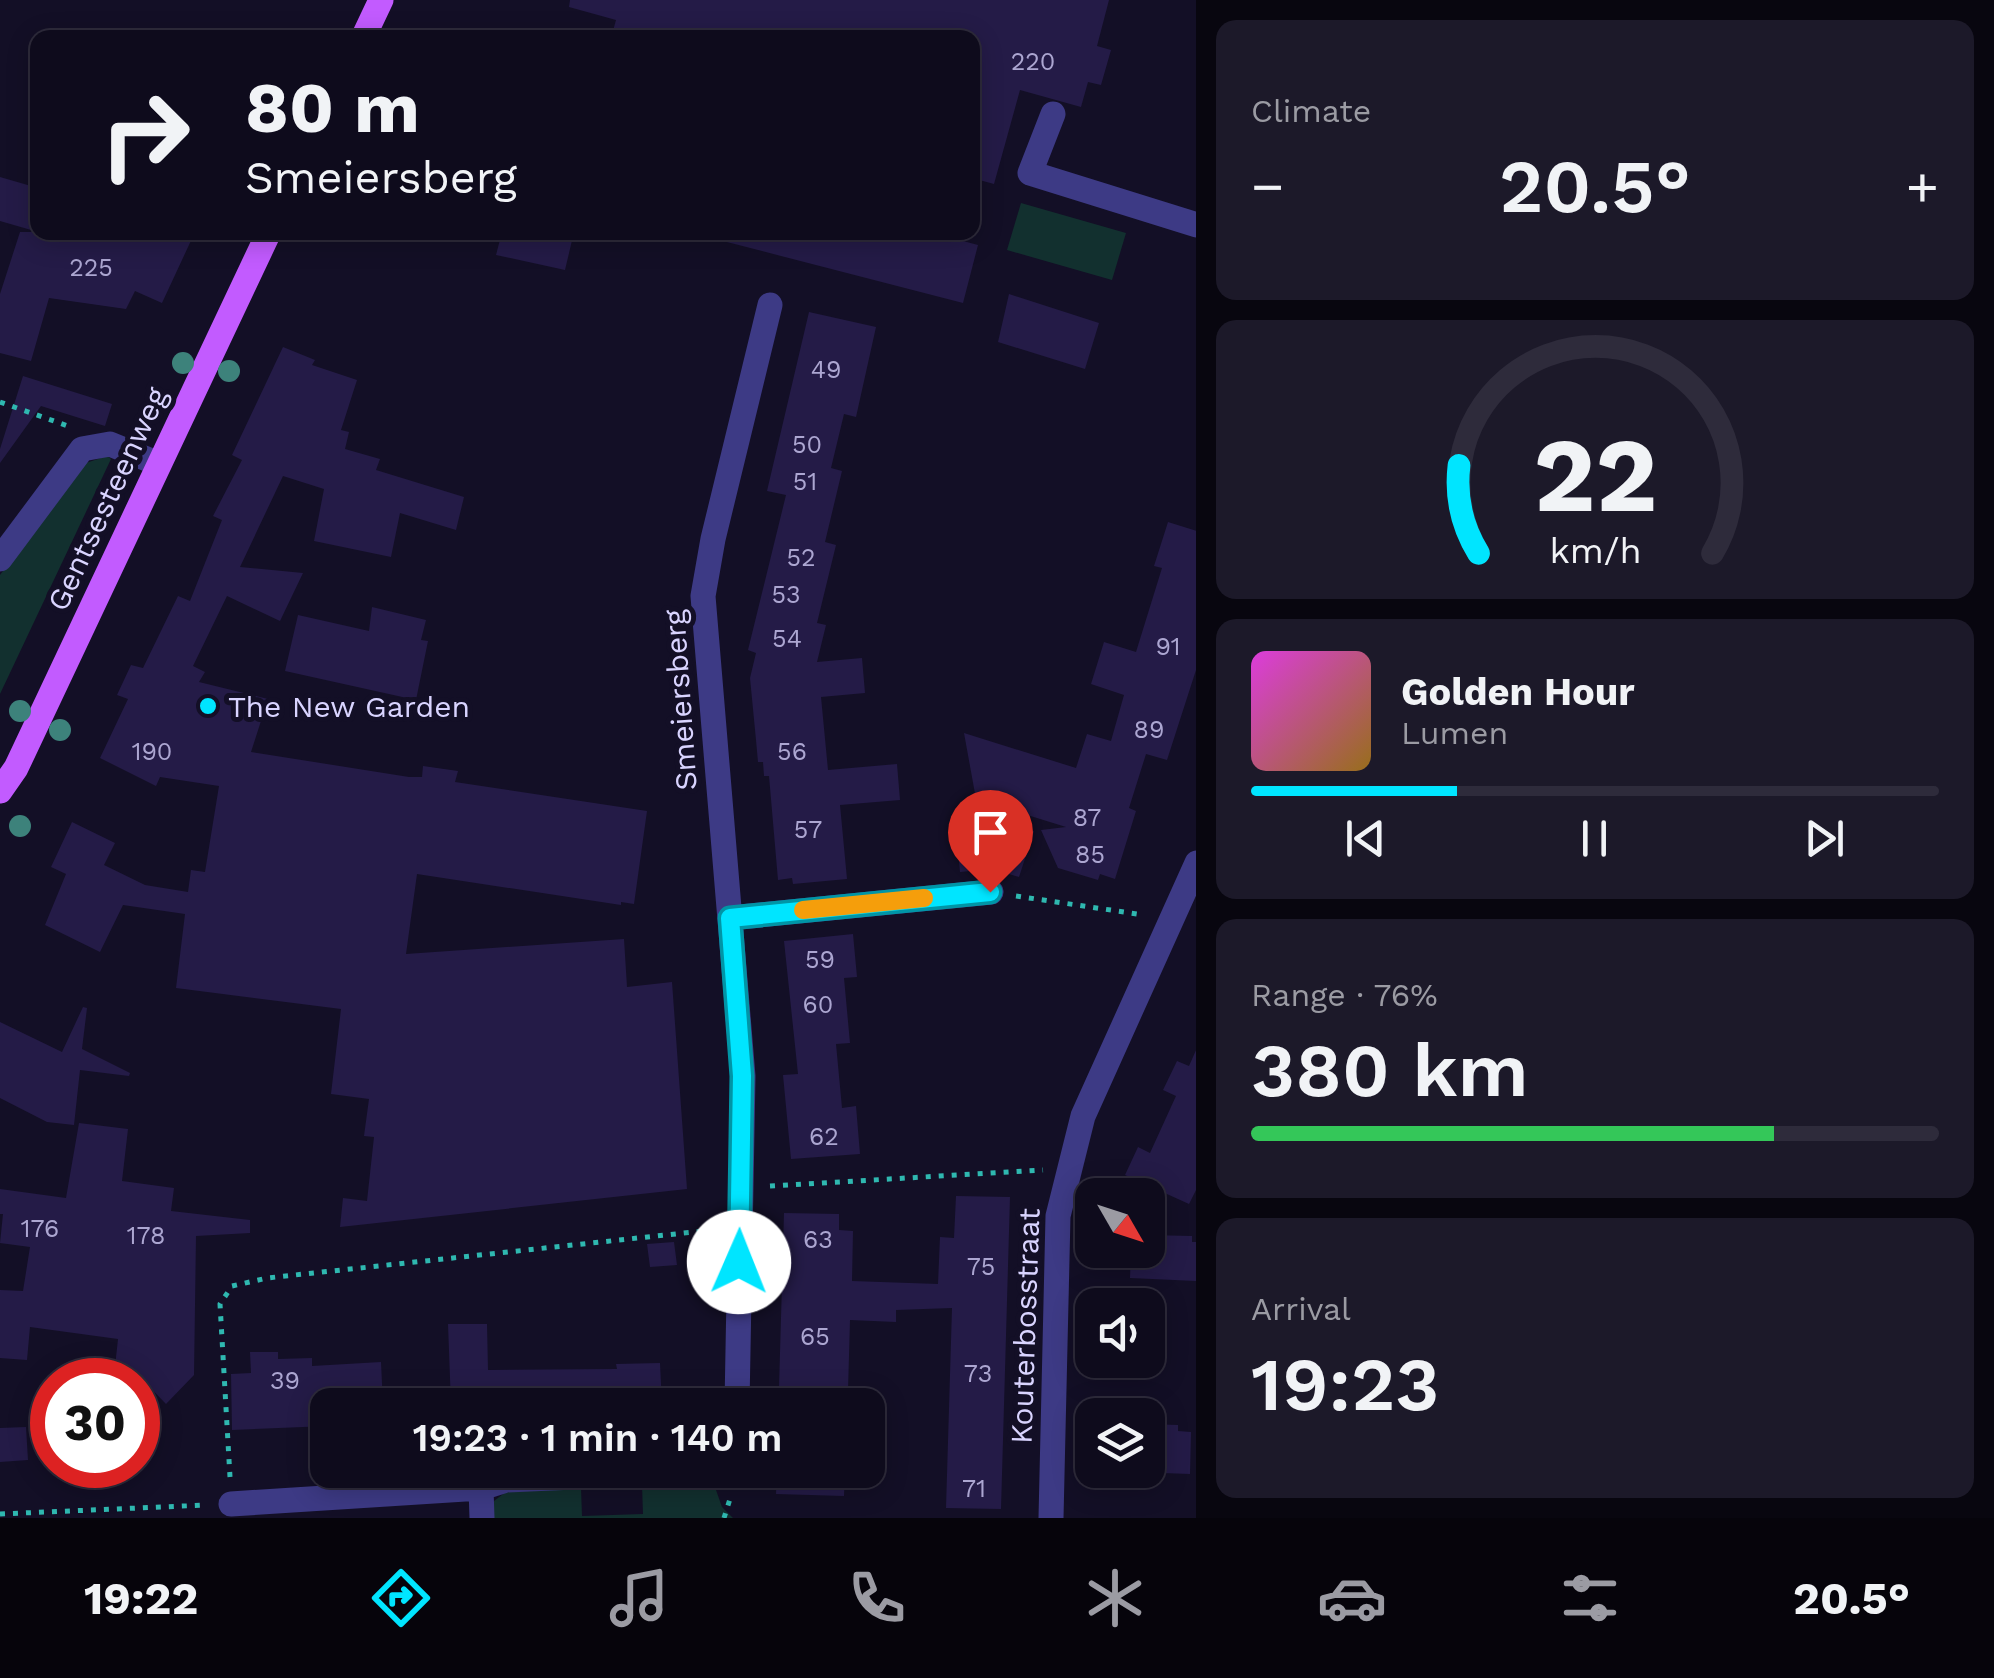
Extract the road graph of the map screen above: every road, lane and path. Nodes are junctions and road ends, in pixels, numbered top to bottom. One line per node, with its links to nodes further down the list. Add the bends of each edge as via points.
1 (380, 0): 2 (main road)
2 (367, 30)
3 (1053, 114): 4 (street, via 1030,172)
4 (1196, 225)
5 (265, 240): 9 (main road, Gentsesteenweg)
6 (770, 304): 14 (street, Smeiersberg, via 704,596)
7 (0, 402): 8 (path)
8 (110, 444): 9 (street); 10 (street, via 82,449)
9 (159, 464): 11 (main road, Gentsesteenweg)
10 (0, 558)
11 (0, 790)
12 (1196, 863): 15 (street, Kouterbosstraat)
13 (990, 892): 14 (street); 15 (path)
14 (730, 918): 17 (street, Smeiersberg)
15 (1171, 920): 16 (street, Kouterbosstraat, via 1083,1116)
16 (1069, 1169): 17 (path); 24 (street, Kouterbosstraat, via 1058,1216)
17 (742, 1188): 18 (street, Smeiersberg)
18 (739, 1227): 19 (street, Smeiersberg); 21 (path, via 232,1286 220,1304)
19 (738, 1388)
20 (481, 1488): 21 (street); 23 (street)
21 (231, 1504): 22 (path)
22 (0, 1514)
23 (482, 1518)
24 (1051, 1518)

